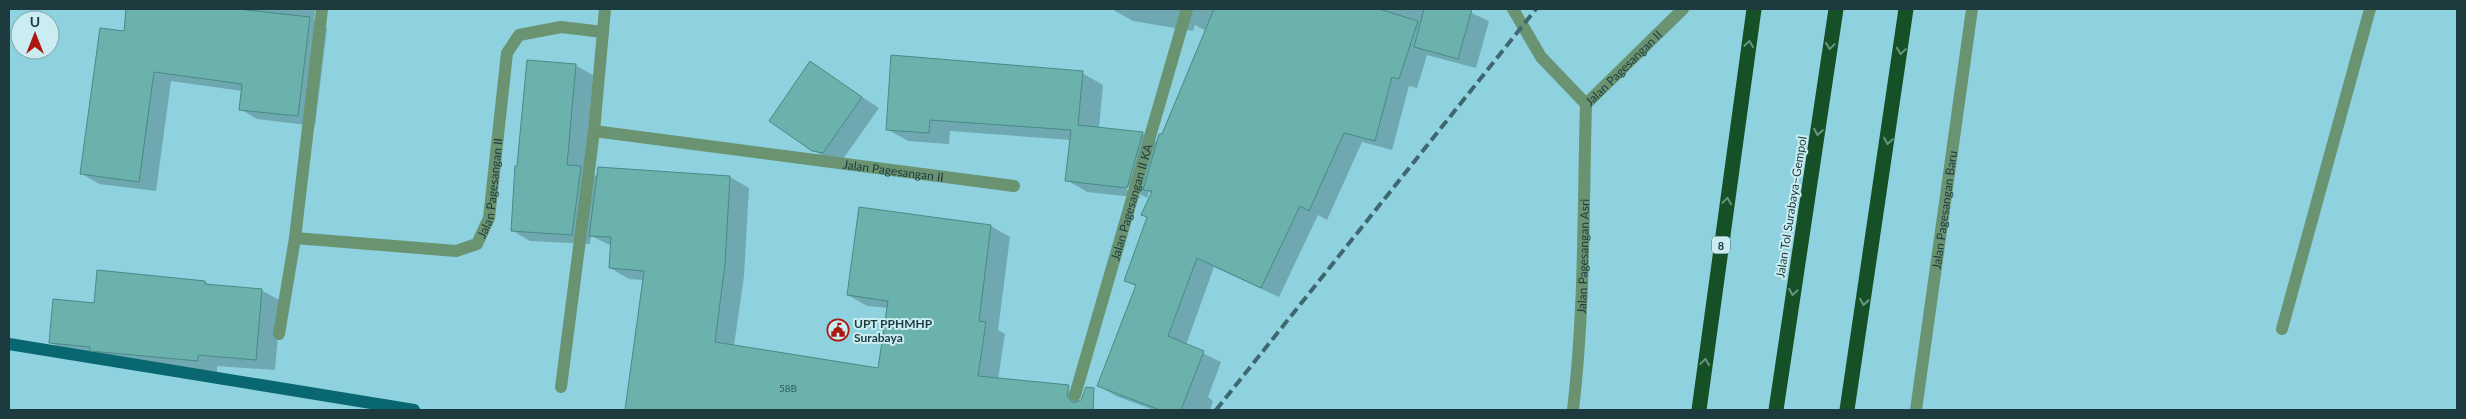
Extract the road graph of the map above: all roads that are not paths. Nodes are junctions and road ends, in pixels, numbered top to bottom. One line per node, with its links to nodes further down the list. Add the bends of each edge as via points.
1 (322, 9): 15 (street)
2 (605, 9): 11 (street)
3 (1187, 9): 19 (street, Jalan Pagesangan II KA)
4 (1513, 9): 12 (street, Jalan Pagesangan II, via 1541,57)
5 (1683, 9): 12 (street, Jalan Pagesangan II)
6 (1754, 9): 21 (highway, 8, one-way to 6)
7 (1836, 9): 22 (highway, Jalan Tol Surabaya–Gempol, one-way to 22)
8 (1906, 9): 23 (highway, one-way to 23)
9 (1972, 9): 24 (street, Jalan Pagesangan Baru)
10 (2370, 9): 16 (street)
11 (603, 32): 13 (street); 15 (street, Jalan Pagesangan II, via 561,27 519,35 507,53 488,218 477,244 456,251)
12 (1586, 104): 20 (street, Jalan Pagesangan Asri)
13 (594, 131): 14 (street, Jalan Pagesangan II); 18 (street)
14 (1014, 186)
15 (295, 238): 17 (street)
16 (2282, 329)
17 (279, 334)
18 (561, 387)
19 (1075, 395)
20 (1573, 410)
21 (1699, 410)
22 (1776, 410)
23 (1847, 410)
24 (1916, 410)

